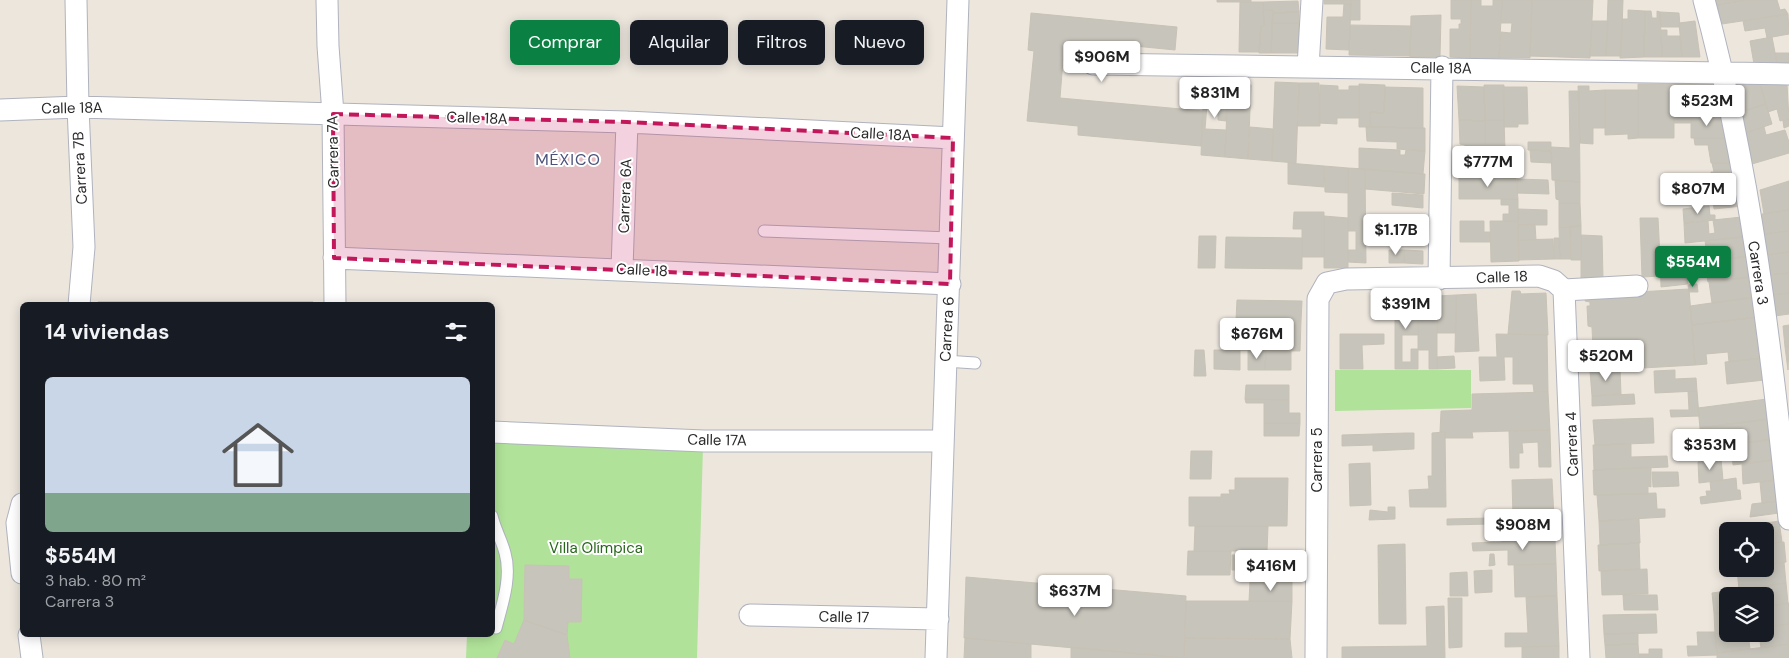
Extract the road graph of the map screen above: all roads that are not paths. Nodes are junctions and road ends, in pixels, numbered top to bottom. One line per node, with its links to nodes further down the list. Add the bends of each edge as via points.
1 (76, 0): 11 (street, Carrera 7B)
2 (327, 0): 13 (street, Carrera 7A)
3 (958, 0): 15 (street, Carrera 6)
4 (1312, 0): 7 (street)
5 (1704, 0): 9 (street, Carrera 3)
6 (1093, 64): 7 (street, Calle 18A)
7 (1308, 67): 8 (street, Calle 18A)
8 (1442, 67): 9 (street, Calle 18A); 21 (street)
9 (1724, 74): 10 (street, Calle 18A); 32 (street, Carrera 3, via 1763,305)
10 (1789, 74)
11 (78, 107): 12 (street, Calle 18A); 13 (street, Calle 18A); 25 (street, Carrera 7B, via 84,247)
12 (0, 110)
13 (333, 114): 14 (street, Calle 18A); 18 (street, Carrera 7A)
14 (627, 122): 15 (street, Calle 18A); 19 (street, Carrera 6A)
15 (953, 138): 17 (street, Carrera 6)
16 (764, 231): 17 (lane)
17 (950, 238): 22 (street, Carrera 6)
18 (334, 258): 19 (street, Calle 18); 26 (street, Carrera 7A)
19 (622, 269): 22 (street, Calle 18)
20 (1346, 279): 21 (street, Calle 18); 41 (street, Carrera 5, via 1327,283 1318,299)
21 (1439, 279): 24 (street, Calle 18, via 1539,276 1554,281)
22 (950, 284): 27 (street, Carrera 6)
23 (1637, 286): 24 (street)
24 (1564, 290): 42 (street, Carrera 4)
25 (79, 302)
26 (335, 302)
27 (945, 361): 28 (lane); 30 (street, Carrera 6)
28 (975, 363)
29 (495, 433): 30 (street, Calle 17A, via 704,441)
30 (942, 441): 36 (street, Carrera 6)
31 (16, 518): 34 (street)
32 (1789, 519)
33 (495, 524): 37 (lane, via 506,554 507,572)
34 (20, 555)
35 (750, 615): 36 (street, Calle 17)
36 (938, 619): 40 (street, Carrera 6)
37 (496, 628)
38 (29, 637): 39 (street)
39 (32, 658)
40 (936, 658)
41 (1316, 658)
42 (1579, 658)

